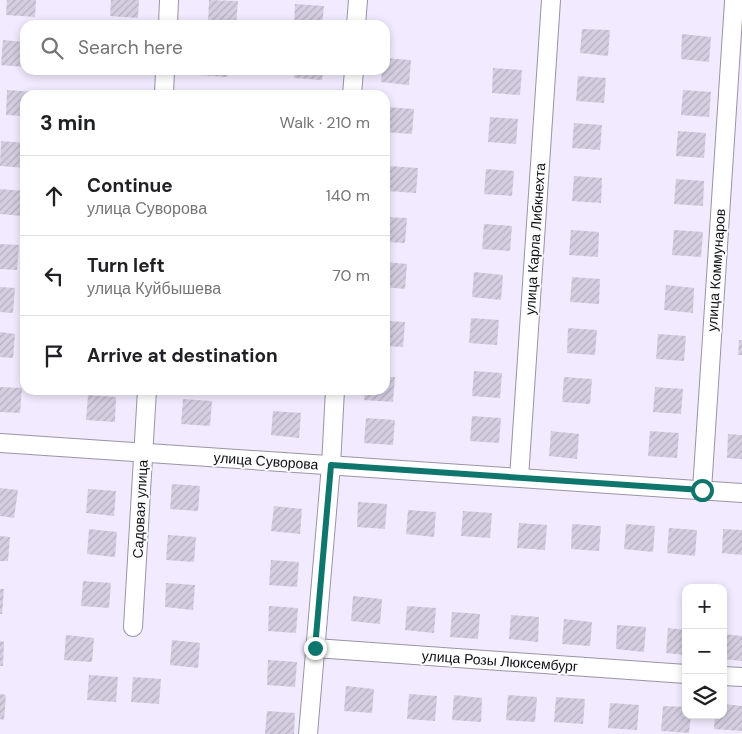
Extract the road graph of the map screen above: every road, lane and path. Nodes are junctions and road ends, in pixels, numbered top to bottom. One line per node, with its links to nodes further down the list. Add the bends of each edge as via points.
1 (169, 0): 5 (street)
2 (358, 0): 6 (street)
3 (551, 0): 17 (street, улица Карла Либкнехта)
4 (733, 1): 7 (street, улица Коммунаров)
5 (168, 20)
6 (356, 20)
7 (736, 50): 18 (street, улица Коммунаров)
8 (165, 75): 10 (street)
9 (354, 75): 11 (street)
10 (164, 90)
11 (352, 90)
12 (146, 395): 15 (street, Садовая улица)
13 (335, 395): 16 (street)
14 (0, 442): 15 (street, улица Суворова)
15 (143, 452): 16 (street, улица Суворова); 20 (street, Садовая улица)
16 (331, 465): 17 (street, улица Суворова); 21 (street)
17 (519, 478): 18 (street, улица Суворова)
18 (702, 490): 19 (street, улица Суворова)
19 (742, 493)
20 (133, 628)
21 (315, 648): 22 (street, улица Розы Люксембург); 25 (street)
22 (682, 674)
23 (727, 676): 24 (street)
24 (742, 677)
25 (308, 734)

